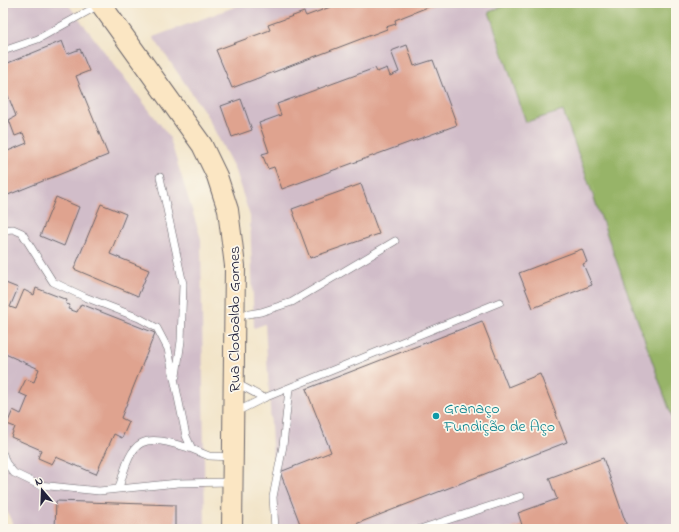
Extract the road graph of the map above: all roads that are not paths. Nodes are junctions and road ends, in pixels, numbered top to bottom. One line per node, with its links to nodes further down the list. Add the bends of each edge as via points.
1 (101, 4): 2 (lane, via 38,39); 7 (main road, Rua Clodoaldo Gomes, via 202,145 217,176 228,210 232,236 235,266)
2 (3, 51)
3 (160, 177): 8 (lane, via 183,284 181,341)
4 (3, 230): 8 (lane, via 22,233 53,282 157,328 168,348)
5 (395, 241): 7 (lane, via 292,302 261,312)
6 (500, 302): 10 (lane)
7 (234, 316): 9 (main road, Rua Clodoaldo Gomes)
8 (175, 380): 13 (lane, via 186,436)
9 (233, 381): 11 (lane); 12 (main road, Rua Clodoaldo Gomes)
10 (289, 389): 11 (lane); 20 (lane, via 283,446 273,497)
11 (264, 398): 12 (lane)
12 (233, 413): 15 (main road, Rua Clodoaldo Gomes)
13 (192, 449): 15 (lane, via 209,456); 17 (lane, via 161,440 146,440 136,446 126,463)
14 (3, 454): 17 (lane, via 14,473 39,485 99,491)
15 (233, 457): 16 (main road, Rua Clodoaldo Gomes)
16 (233, 482): 17 (lane); 19 (main road, Rua Clodoaldo Gomes)
17 (119, 488)
18 (521, 496): 21 (lane)
19 (232, 529)
20 (275, 529)
21 (420, 529)

